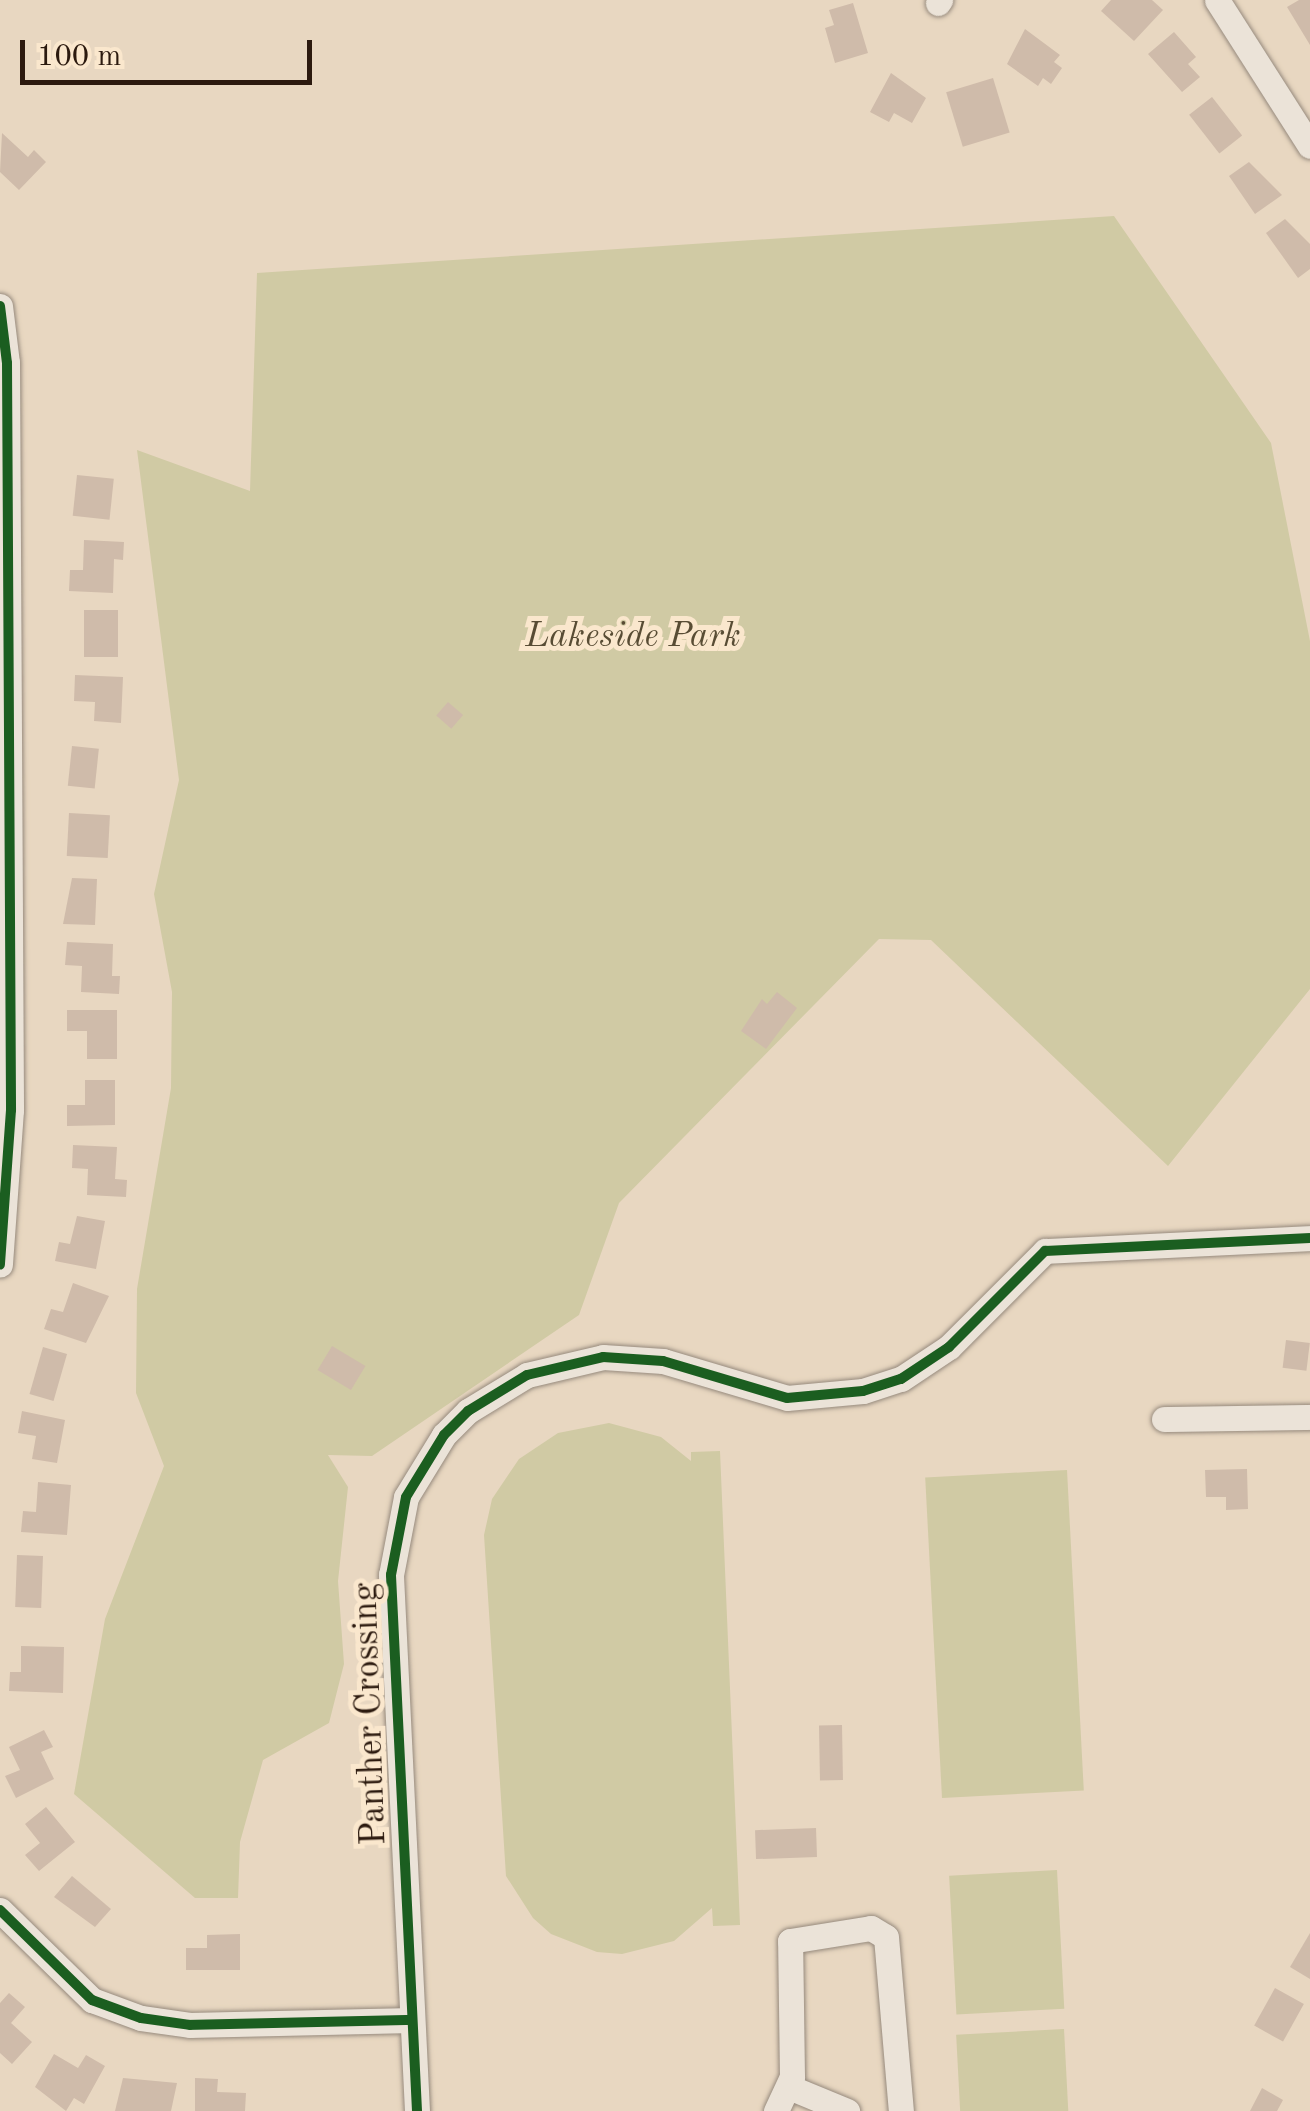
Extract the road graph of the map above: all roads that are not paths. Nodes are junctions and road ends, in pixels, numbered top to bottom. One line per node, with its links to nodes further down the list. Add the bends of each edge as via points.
1 (1217, 0): 2 (street)
2 (1310, 146)
3 (0, 306): 4 (street, via 7,363)
4 (6, 1110): 6 (street)
5 (1310, 1238): 10 (street, Panther Crossing, via 1044,1251 949,1347 901,1378 862,1391 787,1398 663,1360 603,1357 527,1375 468,1411 444,1435 406,1497 390,1575)
6 (0, 1265)
7 (1310, 1417): 8 (street)
8 (1164, 1419)
9 (0, 1910): 10 (street, via 92,2000 141,2018 190,2024)
10 (412, 2020): 12 (street, Panther Crossing)
11 (789, 2086): 13 (street); 14 (street); 15 (street, via 790,1941 871,1928 886,1937)
12 (417, 2111)
13 (776, 2111)
14 (847, 2111)
15 (901, 2111)

